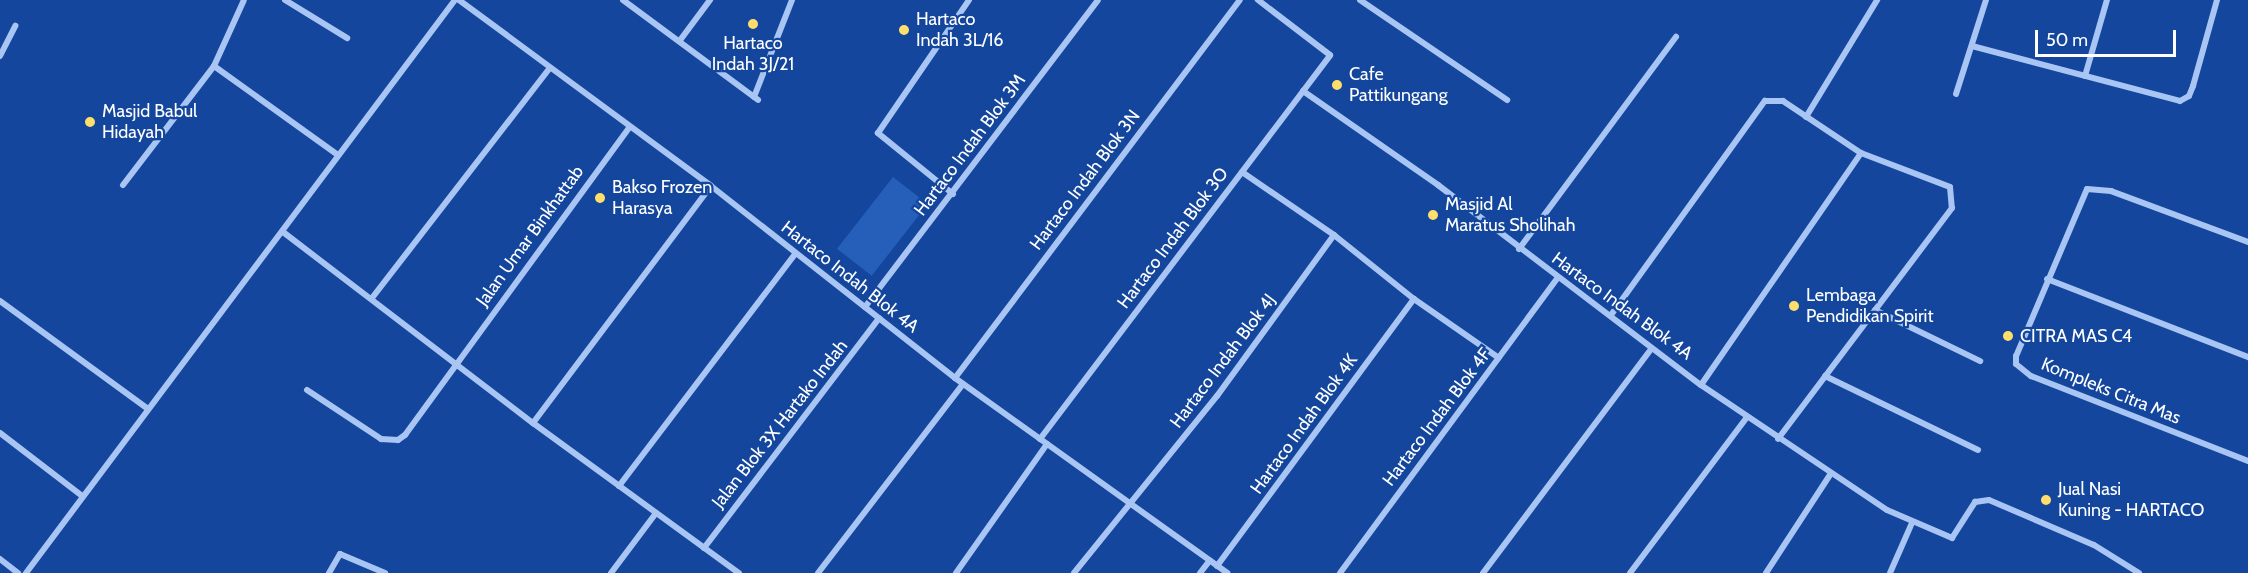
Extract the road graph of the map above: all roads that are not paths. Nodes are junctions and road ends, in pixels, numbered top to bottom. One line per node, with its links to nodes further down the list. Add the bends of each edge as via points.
1 (244, 0): 22 (street)
2 (285, 0): 18 (street)
3 (457, 0): 23 (street, Hartaco Indah Blok 4A); 31 (street)
4 (623, 0): 19 (street)
5 (710, 0): 19 (street)
6 (792, 0): 19 (street, via 756,99)
7 (969, 0): 35 (street, via 878,133)
8 (1098, 0): 35 (street, Hartaco Indah Blok 3M)
9 (1240, 0): 56 (street, Hartaco Indah Blok 3N)
10 (1258, 0): 25 (street, Hartaco Indah Blok 3O, via 1330,55)
11 (1360, 0): 27 (street)
12 (1877, 0): 28 (street)
13 (1986, 0): 20 (street)
14 (2107, 0): 24 (street)
15 (2217, 0): 24 (street, via 2189,96 2180,101)
16 (15, 26): 21 (street)
17 (1676, 37): 39 (street)
18 (347, 38)
19 (681, 39)
20 (1972, 46): 24 (street); 26 (street)
21 (0, 56)
22 (214, 66): 31 (street); 33 (street)
23 (550, 68): 29 (street, Hartaco Indah Blok 4A); 43 (street)
24 (2085, 76)
25 (1304, 91): 32 (street, Hartaco Indah Blok 3O); 39 (street, Hartaco Indah Blok 4A, via 1438,185)
26 (1956, 94)
27 (1507, 100)
28 (1806, 117): 30 (street); 48 (street, via 1777,99 1762,104)
29 (630, 127): 34 (street, Hartaco Indah Blok 4A); 54 (street, Jalan Umar Binkhattab)
30 (1861, 153): 47 (street, via 1950,187 1954,201); 58 (street)
31 (338, 155): 36 (street)
32 (1242, 172): 37 (street); 64 (street, Hartaco Indah Blok 3O)
33 (123, 185)
34 (711, 186): 40 (street, Hartaco Indah Blok 4A); 62 (street)
35 (953, 194): 46 (street, Hartaco Indah Blok 3M)
36 (283, 232): 43 (street); 60 (street)
37 (1334, 235): 44 (street); 72 (street, Hartaco Indah Blok 4J, via 1217,396)
38 (2248, 242): 42 (street, Kompleks Citra Mas, via 2091,187 2083,194)
39 (1519, 249): 41 (street, Hartaco Indah Blok 4A)
40 (795, 254): 46 (street, Hartaco Indah Blok 4A); 70 (street)
41 (1557, 279): 48 (street, Hartaco Indah Blok 4A); 52 (street, Hartaco Indah Blok 4F)
42 (2047, 279): 51 (street); 68 (street, Kompleks Citra Mas, via 2018,348 2016,364 2022,370)
43 (372, 298): 54 (street)
44 (1414, 299): 52 (street); 78 (street, Hartaco Indah Blok 4K)
45 (0, 301): 60 (street)
46 (865, 307): 49 (street, Hartaco Indah Blok 4A)
47 (1875, 310): 53 (street); 55 (street)
48 (1611, 315): 50 (street, Hartaco Indah Blok 4A)
49 (879, 318): 56 (street, Hartaco Indah Blok 4A); 75 (street, Jalan Blok 3X Hartako Indah)
50 (1652, 348): 58 (street, Hartaco Indah Blok 4A); 91 (street)
51 (2248, 357)
52 (1500, 358): 90 (street, Hartaco Indah Blok 4F)
53 (1980, 361)
54 (455, 362): 59 (street, Jalan Umar Binkhattab, via 425,409 398,440 381,439); 62 (street)
55 (1825, 376): 65 (street); 67 (street)
56 (955, 378): 57 (street, Hartaco Indah Blok 4A)
57 (963, 384): 64 (street, Hartaco Indah Blok 4A); 85 (street)
58 (1701, 385): 61 (street, Hartaco Indah Blok 4A)
59 (307, 390)
60 (147, 408): 71 (street)
61 (1747, 417): 65 (street, Hartaco Indah Blok 4A); 92 (street)
62 (533, 423): 70 (street)
63 (0, 433): 71 (street)
64 (1040, 439): 66 (street, Hartaco Indah Blok 4A)
65 (1778, 439): 69 (street, Hartaco Indah Blok 4A, via 1802,451)
66 (1047, 444): 72 (street, Hartaco Indah Blok 4A); 86 (street)
67 (1978, 450)
68 (2248, 461)
69 (1830, 475): 74 (street, Hartaco Indah Blok 4A); 93 (street)
70 (619, 486): 73 (street)
71 (82, 496): 80 (street)
72 (1131, 501): 77 (street, Hartaco Indah Blok 4A); 87 (street, Hartaco Indah Blok 4J)
73 (656, 513): 75 (street); 83 (street)
74 (1912, 523): 94 (street); 95 (street, Hartaco Indah Blok 4A, via 1956,537 1972,506 1985,500 2094,545)
75 (704, 548): 84 (street)
76 (0, 559): 79 (street)
77 (1210, 560): 78 (street, Hartaco Indah Blok 4A); 88 (street)
78 (1217, 566): 89 (street, Hartaco Indah Blok 4A)
79 (18, 573)
80 (26, 573)
81 (329, 573): 82 (street, via 340,555)
82 (385, 573)
83 (611, 573)
84 (739, 573)
85 (818, 573)
86 (956, 573)
87 (1074, 573)
88 (1200, 573)
89 (1227, 573)
90 (1340, 573)
91 (1483, 573)
92 (1630, 573)
93 (1766, 573)
94 (1890, 573)
95 (2139, 573)

